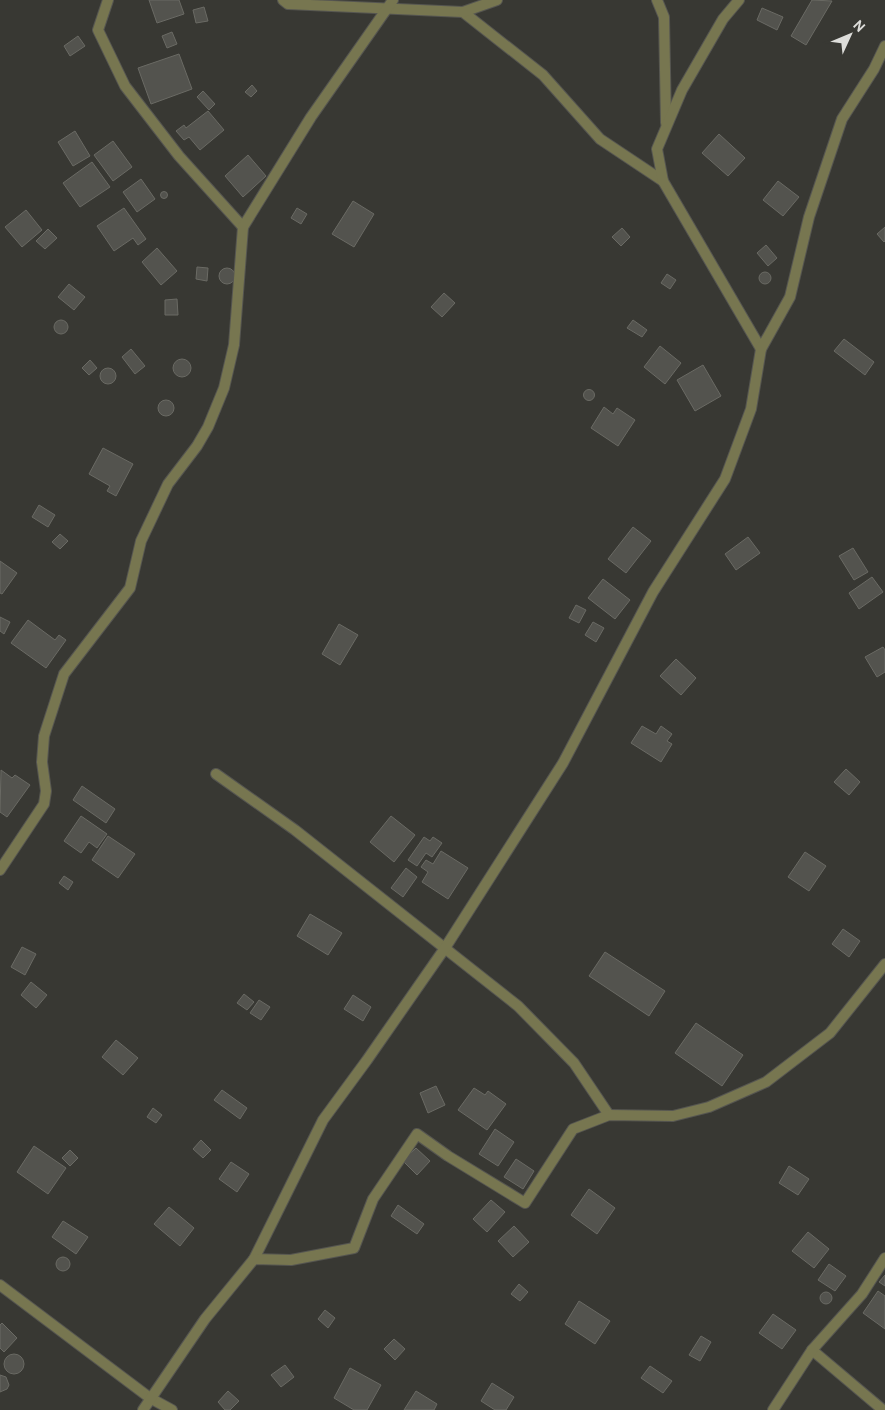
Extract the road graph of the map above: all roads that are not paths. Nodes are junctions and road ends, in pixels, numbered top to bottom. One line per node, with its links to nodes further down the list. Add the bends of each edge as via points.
1 (108, 0): 11 (street, via 98,30 125,86 179,156)
2 (283, 0): 6 (street, via 288,4)
3 (497, 0): 7 (street)
4 (657, 0): 9 (street, via 664,17)
5 (739, 0): 9 (street, via 723,19 682,90)
6 (389, 4): 7 (street); 11 (street, via 311,117)
7 (463, 12): 10 (street, via 543,75 600,139)
8 (885, 46): 12 (street, via 842,119 809,217 790,297)
9 (666, 126): 10 (street, via 657,149)
10 (664, 181): 12 (street)
11 (243, 227): 14 (street, via 234,345 224,388 208,427 168,484 141,541 130,588 64,674 44,736 44,804)
12 (760, 349): 15 (street, via 751,410 725,479 653,592 563,763)
13 (216, 774): 15 (street, via 295,830)
14 (0, 870)
15 (446, 948): 17 (street, via 518,1006 574,1063); 19 (street, via 323,1120)
16 (885, 964): 17 (street, via 830,1033 766,1082 710,1107 673,1116)
17 (609, 1115): 19 (street, via 573,1129 525,1203 417,1134 373,1199 354,1248 291,1260)
18 (885, 1258): 21 (street, via 862,1294)
19 (254, 1259): 22 (street, via 205,1319)
20 (0, 1284): 22 (street)
21 (812, 1350): 25 (street); 26 (street)
22 (150, 1398): 23 (street); 24 (street)
23 (143, 1410)
24 (172, 1410)
25 (773, 1410)
26 (883, 1410)

